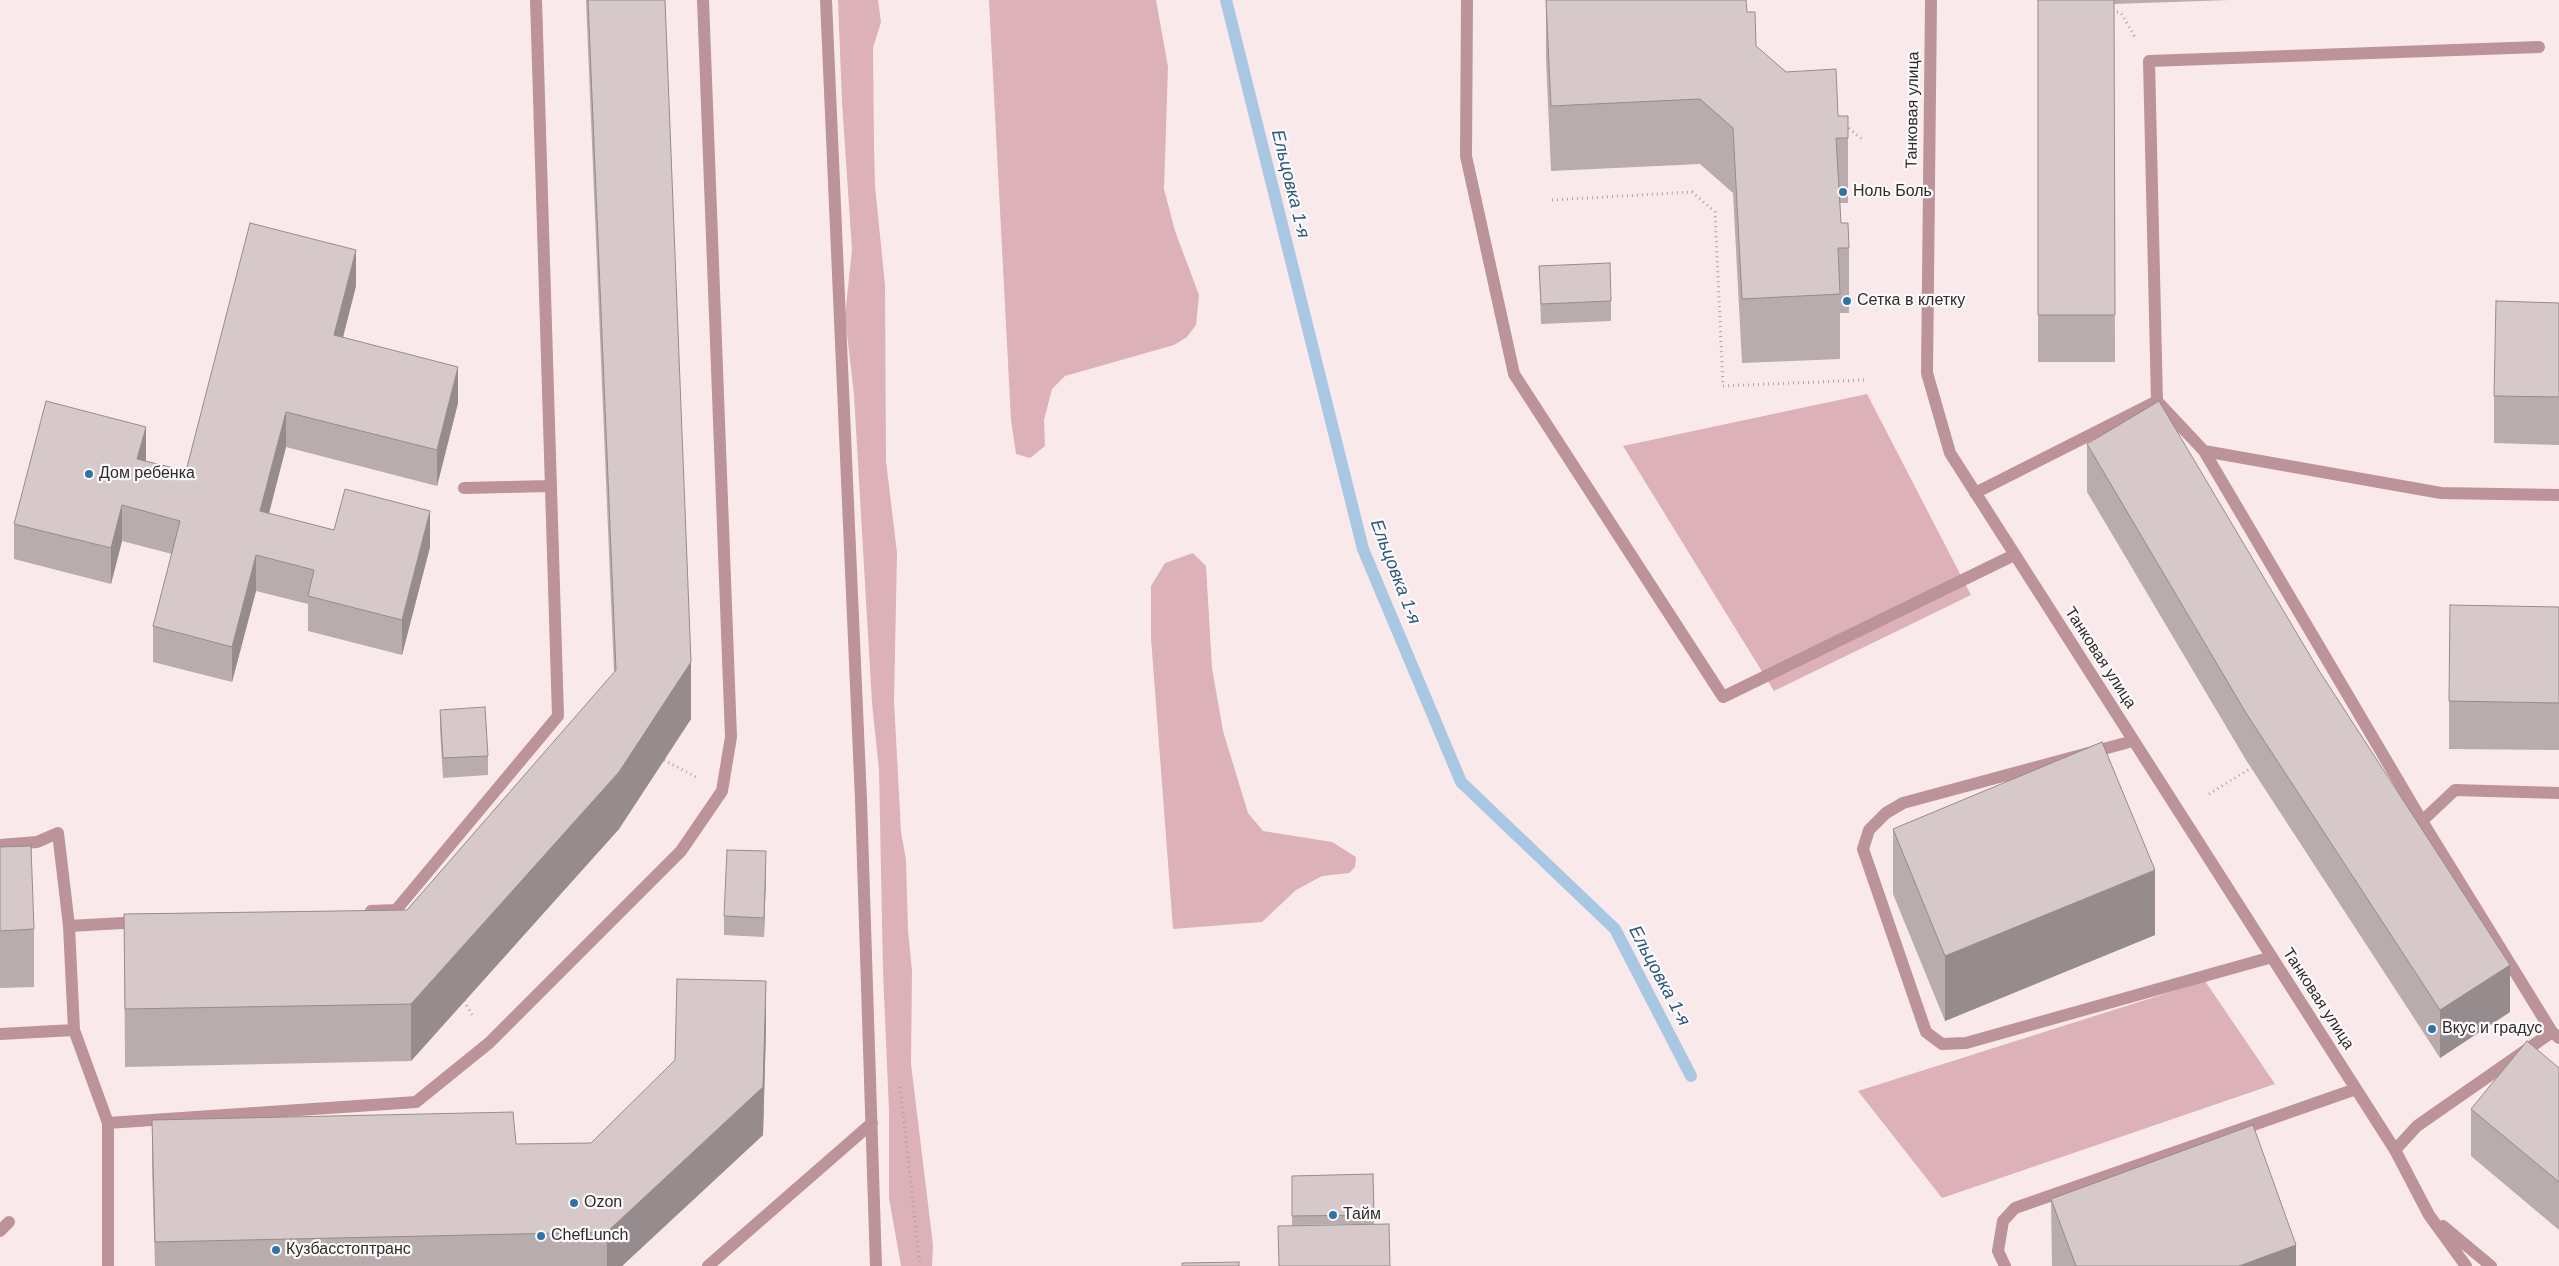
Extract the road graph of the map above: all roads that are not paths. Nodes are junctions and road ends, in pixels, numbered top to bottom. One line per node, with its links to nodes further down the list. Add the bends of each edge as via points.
1 (536, 0): 9 (street)
2 (703, 0): 26 (street, via 731,737 722,791 681,851 489,1043 416,1102)
3 (826, 0): 27 (street, via 861,790)
4 (1467, 0): 13 (street, via 1466,156 1514,374 1723,697)
5 (1931, 0): 11 (street, Танковая улица, via 1927,373 1950,453)
6 (2539, 47): 7 (street, via 2148,61)
7 (2157, 401): 8 (street); 11 (street)
8 (2204, 451): 12 (street, via 2441,492); 16 (street)
9 (550, 486): 10 (street); 18 (street, via 558,716 396,910)
10 (464, 488)
11 (1975, 493): 13 (street, Танковая улица)
12 (2559, 495)
13 (2014, 555): 14 (street, Танковая улица)
14 (2133, 741): 21 (street, Танковая улица); 21 (street, via 1903,803 1886,813 1869,830 1863,849 1926,1032 1942,1044 1966,1043)
15 (2559, 793): 16 (street, via 2455,790)
16 (2422, 821): 24 (street)
17 (0, 845): 20 (street, via 37,842 58,833)
18 (356, 912)
19 (158, 922): 20 (street)
20 (69, 926): 22 (street)
21 (2272, 957): 25 (street, Танковая улица)
22 (74, 1030): 23 (street); 26 (street)
23 (0, 1034)
24 (2555, 1035): 28 (street, via 2417,1126)
25 (2356, 1088): 28 (street, Танковая улица); 33 (street, via 2015,1208 2004,1221 1998,1251)
26 (108, 1122): 30 (street)
27 (872, 1123): 31 (street); 32 (street)
28 (2395, 1150): 29 (street, Танковая улица)
29 (2429, 1215): 34 (street, Танковая улица); 35 (street)
30 (108, 1266)
31 (708, 1266)
32 (876, 1266)
33 (2005, 1266)
34 (2466, 1266)
35 (2491, 1266)

